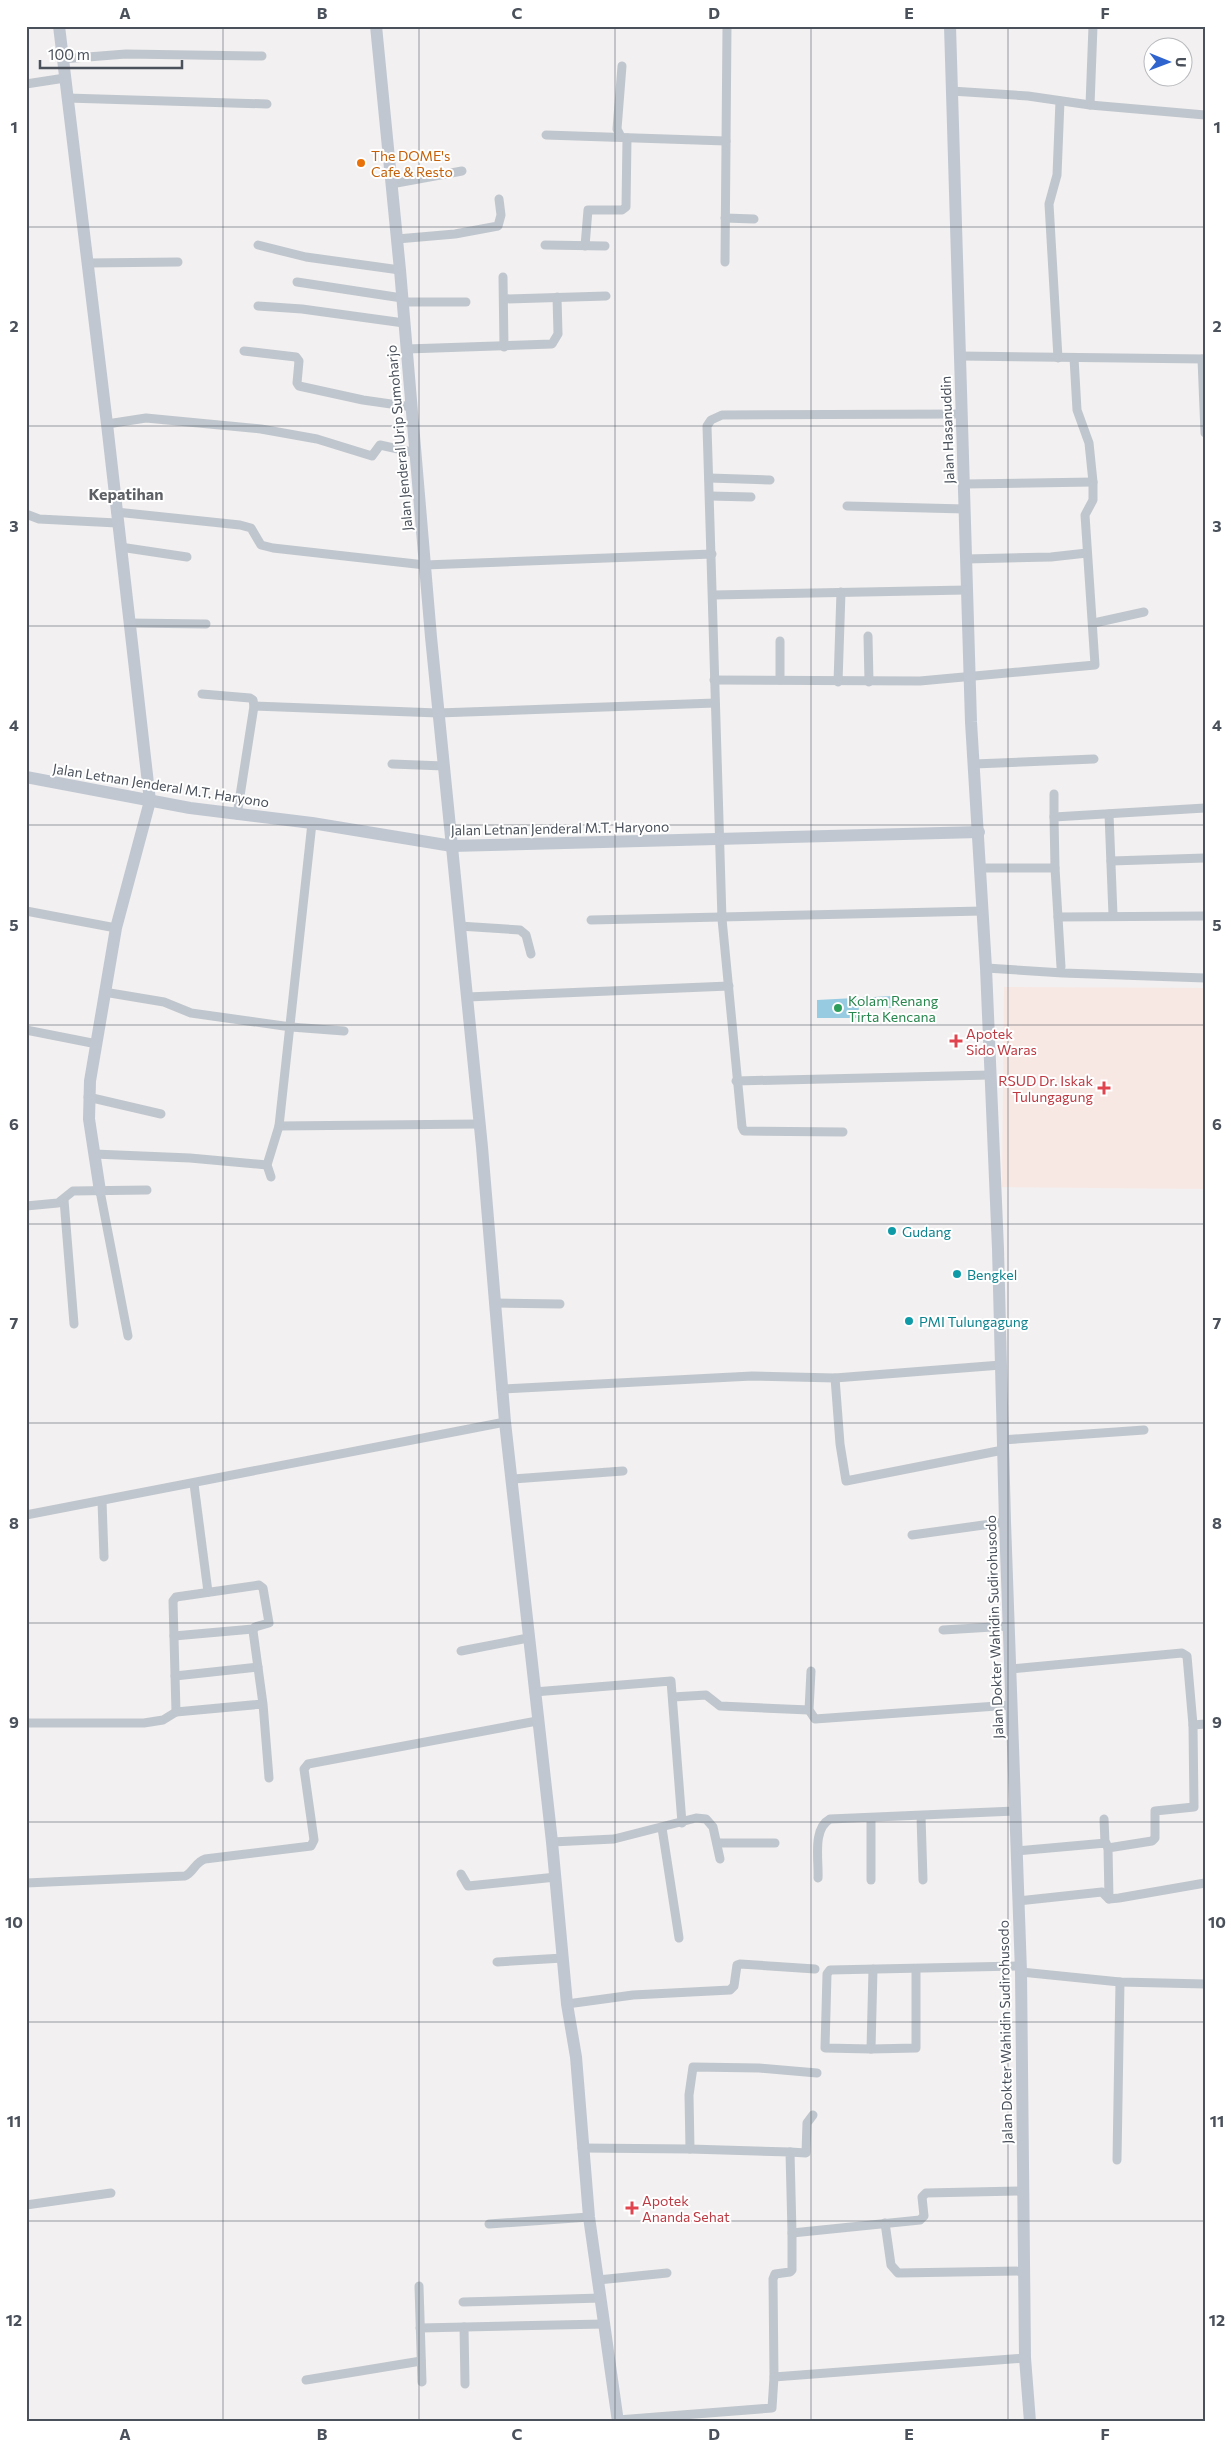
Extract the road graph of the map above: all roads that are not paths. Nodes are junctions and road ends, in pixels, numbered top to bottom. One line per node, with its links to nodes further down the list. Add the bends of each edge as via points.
1 (59, 26): 7 (street)
2 (376, 26): 21 (street, Jalan Jenderal Urip Sumoharjo)
3 (727, 26): 19 (street)
4 (950, 26): 11 (street, Jalan Hasanuddin)
5 (1093, 26): 15 (street)
6 (262, 56): 7 (street, via 126,54)
7 (62, 59): 9 (street)
8 (622, 66): 18 (street, via 617,129)
9 (65, 78): 10 (street); 12 (street)
10 (26, 84)
11 (951, 91): 13 (street); 46 (street, Jalan Hasanuddin)
12 (67, 98): 14 (street); 32 (street)
13 (1060, 101): 15 (street); 47 (street, via 1057,175 1050,204)
14 (267, 104)
15 (1090, 105): 16 (street)
16 (1205, 115)
17 (546, 135): 18 (street)
18 (624, 138): 19 (street); 28 (street, via 626,207 622,210 588,210)
19 (726, 141): 23 (street)
20 (462, 171): 21 (street)
21 (391, 184): 25 (street, Jalan Jenderal Urip Sumoharjo)
22 (499, 199): 25 (street, via 501,215 498,226)
23 (725, 218): 24 (street); 31 (street)
24 (754, 219)
25 (397, 239): 33 (street, Jalan Jenderal Urip Sumoharjo)
26 (546, 244): 28 (street)
27 (258, 245): 33 (street, via 306,257)
28 (585, 246): 29 (street)
29 (605, 246)
30 (178, 262): 32 (street)
31 (725, 262)
32 (88, 263): 52 (street)
33 (400, 270): 39 (street, Jalan Jenderal Urip Sumoharjo)
34 (503, 277): 38 (street)
35 (297, 282): 39 (street)
36 (606, 296): 37 (street)
37 (557, 297): 38 (street); 43 (street, via 558,334 552,344)
38 (504, 299): 43 (street)
39 (402, 300): 40 (street); 42 (street, Jalan Jenderal Urip Sumoharjo)
40 (466, 302)
41 (258, 306): 42 (street)
42 (404, 322): 44 (street, Jalan Jenderal Urip Sumoharjo)
43 (504, 347): 44 (street)
44 (406, 349): 50 (street, Jalan Jenderal Urip Sumoharjo)
45 (244, 351): 50 (street, via 296,357 299,361 299,386)
46 (960, 356): 47 (street); 51 (street, Jalan Hasanuddin)
47 (1058, 358): 48 (street)
48 (1074, 358): 49 (street); 57 (street, via 1077,410 1089,443)
49 (1203, 359): 53 (street)
50 (412, 407): 54 (street, Jalan Jenderal Urip Sumoharjo)
51 (962, 414): 55 (street, via 716,416 707,426); 58 (street, Jalan Hasanuddin)
52 (107, 424): 54 (street, via 146,418 262,429 317,439 372,456 380,445); 64 (street)
53 (1205, 433)
54 (416, 453): 70 (street, Jalan Jenderal Urip Sumoharjo)
55 (709, 478): 56 (street); 59 (street)
56 (770, 480)
57 (1093, 482): 58 (street); 66 (street, via 1093,500 1085,515)
58 (964, 484): 62 (street, Jalan Hasanuddin)
59 (710, 496): 60 (street); 67 (street)
60 (751, 497)
61 (848, 506): 62 (street)
62 (965, 509): 69 (street, Jalan Hasanuddin)
63 (26, 514): 64 (street, via 39,519)
64 (116, 518): 65 (street); 70 (street, via 240,525 251,528 261,545 273,548)
65 (120, 548): 68 (street); 75 (street)
66 (1087, 553): 69 (street); 76 (street)
67 (712, 554): 70 (street); 73 (street)
68 (187, 557)
69 (966, 559): 71 (street, Jalan Hasanuddin)
70 (425, 566): 88 (street, Jalan Jenderal Urip Sumoharjo)
71 (966, 590): 72 (street); 80 (street, Jalan Hasanuddin)
72 (841, 592): 73 (street); 83 (street)
73 (712, 595): 81 (street)
74 (1144, 612): 76 (street)
75 (129, 623): 77 (street); 95 (street)
76 (1094, 623): 80 (street, via 1094,666)
77 (206, 624)
78 (868, 636): 84 (street)
79 (780, 641): 82 (street)
80 (970, 675): 84 (street, via 920,681); 91 (street, Jalan Hasanuddin)
81 (714, 680): 82 (street); 86 (street)
82 (780, 680): 83 (street)
83 (838, 682): 84 (street)
84 (869, 682)
85 (202, 694): 87 (street, via 250,698)
86 (715, 703): 88 (street); 102 (street)
87 (254, 706): 88 (street); 98 (street)
88 (438, 713): 92 (street, Jalan Jenderal Urip Sumoharjo)
89 (1094, 759): 91 (street)
90 (392, 764): 92 (street)
91 (974, 764): 101 (street, Jalan Hasanuddin)
92 (444, 766): 103 (street, Jalan Jenderal Urip Sumoharjo)
93 (26, 778): 95 (street, Jalan Letnan Jenderal M.T. Haryono)
94 (1054, 794): 99 (street)
95 (150, 801): 98 (street, Jalan Letnan Jenderal M.T. Haryono); 116 (street)
96 (1205, 808): 97 (street)
97 (1109, 814): 99 (street); 105 (street)
98 (237, 815): 100 (street, Jalan Letnan Jenderal M.T. Haryono)
99 (1054, 817): 107 (street)
100 (312, 823): 103 (street, Jalan Letnan Jenderal M.T. Haryono); 124 (street)
101 (979, 832): 102 (street, Jalan Letnan Jenderal M.T. Haryono); 106 (street, Jalan Dokter Wahidin Sudirohusodo)
102 (721, 838): 103 (street, Jalan Letnan Jenderal M.T. Haryono); 113 (street)
103 (452, 846): 115 (street, Jalan Jenderal Urip Sumoharjo)
104 (1205, 858): 105 (street)
105 (1111, 861): 110 (street)
106 (980, 868): 107 (street); 109 (street, Jalan Dokter Wahidin Sudirohusodo)
107 (1055, 868): 112 (street)
108 (26, 911): 116 (street)
109 (982, 912): 113 (street); 119 (street, Jalan Dokter Wahidin Sudirohusodo)
110 (1113, 915): 111 (street); 112 (street)
111 (1205, 916)
112 (1058, 917): 118 (street)
113 (722, 919): 114 (street); 121 (street)
114 (591, 920)
115 (459, 926): 117 (street, via 520,930 526,935); 123 (street, Jalan Jenderal Urip Sumoharjo)
116 (116, 928): 122 (street)
117 (531, 954)
118 (1061, 967)
119 (986, 968): 120 (street); 128 (street, Jalan Dokter Wahidin Sudirohusodo)
120 (1205, 978)
121 (729, 986): 123 (street); 129 (street)
122 (104, 992): 124 (street, via 164,1002 191,1013); 127 (street)
123 (466, 997): 132 (street, Jalan Jenderal Urip Sumoharjo)
124 (291, 1028): 126 (street); 133 (street)
125 (26, 1030): 127 (street)
126 (344, 1031)
127 (97, 1044): 130 (street)
128 (990, 1075): 129 (street); 146 (street, Jalan Dokter Wahidin Sudirohusodo)
129 (736, 1081): 134 (street, via 744,1131)
130 (88, 1097): 131 (street); 135 (street)
131 (161, 1114)
132 (479, 1124): 133 (street); 142 (street, Jalan Jenderal Urip Sumoharjo)
133 (279, 1126): 136 (street)
134 (843, 1132)
135 (94, 1154): 136 (street); 139 (street)
136 (267, 1165): 137 (street)
137 (271, 1177)
138 (147, 1190): 139 (street)
139 (100, 1191): 140 (street, via 74,1191); 145 (street)
140 (64, 1200): 141 (street); 144 (street)
141 (26, 1206)
142 (494, 1303): 143 (street); 148 (street, Jalan Jenderal Urip Sumoharjo)
143 (560, 1304)
144 (74, 1324)
145 (128, 1336)
146 (1001, 1366): 147 (street); 151 (street, Jalan Dokter Wahidin Sudirohusodo)
147 (835, 1378): 148 (street, via 752,1376); 151 (street, via 846,1481)
148 (502, 1389): 149 (street, Jalan Jenderal Urip Sumoharjo)
149 (505, 1422): 153 (street, Jalan Jenderal Urip Sumoharjo); 154 (street)
150 (1144, 1430): 151 (street)
151 (1002, 1445): 157 (street, Jalan Dokter Wahidin Sudirohusodo)
152 (623, 1472): 153 (street)
153 (513, 1479): 165 (street, Jalan Jenderal Urip Sumoharjo)
154 (194, 1484): 155 (street); 160 (street)
155 (102, 1501): 156 (street); 159 (street)
156 (26, 1515)
157 (1005, 1522): 158 (street); 161 (street, Jalan Dokter Wahidin Sudirohusodo)
158 (912, 1535)
159 (104, 1558)
160 (208, 1592): 162 (street, via 261,1585 269,1623); 164 (street, via 174,1599)
161 (1009, 1626): 163 (street); 168 (street, Jalan Dokter Wahidin Sudirohusodo)
162 (253, 1629): 164 (street); 167 (street)
163 (943, 1630)
164 (174, 1636): 170 (street)
165 (528, 1638): 166 (street); 171 (street, Jalan Jenderal Urip Sumoharjo)
166 (461, 1651)
167 (258, 1667): 170 (street); 173 (street)
168 (1011, 1669): 174 (street, Jalan Dokter Wahidin Sudirohusodo); 180 (street, via 1183,1653 1187,1656)
169 (811, 1671): 175 (street)
170 (175, 1676): 176 (street)
171 (534, 1692): 172 (street, via 669,1680); 177 (street, Jalan Jenderal Urip Sumoharjo)
172 (673, 1697): 175 (street, via 706,1695 720,1706); 186 (street)
173 (263, 1704): 176 (street); 181 (street)
174 (1011, 1705): 175 (street, via 819,1719 811,1716); 182 (street, Jalan Dokter Wahidin Sudirohusodo)
175 (810, 1710)
176 (176, 1712): 178 (street, via 163,1720 144,1723)
177 (538, 1722): 188 (street, Jalan Jenderal Urip Sumoharjo); 199 (street, via 308,1764 304,1769 314,1840 311,1846 205,1859 185,1876)
178 (26, 1723)
179 (1205, 1724): 180 (street)
180 (1193, 1725): 191 (street, via 1194,1807 1155,1812 1155,1838 1152,1842)
181 (269, 1778)
182 (1016, 1811): 183 (street); 192 (street, Jalan Dokter Wahidin Sudirohusodo)
183 (921, 1816): 184 (street); 198 (street)
184 (871, 1818): 196 (street, via 824,1822 819,1834); 197 (street)
185 (1104, 1819): 191 (street)
186 (682, 1823): 187 (street); 189 (street, via 696,1818 706,1820 713,1827)
187 (662, 1828): 188 (street, via 614,1839); 203 (street)
188 (552, 1842): 195 (street, Jalan Jenderal Urip Sumoharjo)
189 (717, 1843): 190 (street); 193 (street)
190 (775, 1843)
191 (1106, 1846): 192 (street); 201 (street)
192 (1016, 1851): 202 (street, Jalan Dokter Wahidin Sudirohusodo)
193 (720, 1860)
194 (461, 1874): 195 (street, via 468,1886)
195 (556, 1877): 204 (street, Jalan Jenderal Urip Sumoharjo)
196 (818, 1878)
197 (871, 1880)
198 (923, 1880)
199 (26, 1883)
200 (1205, 1883): 201 (street)
201 (1110, 1899): 202 (street, via 1102,1892)
202 (1018, 1901): 209 (street, Jalan Dokter Wahidin Sudirohusodo)
203 (679, 1938)
204 (563, 1958): 205 (street); 212 (street, Jalan Jenderal Urip Sumoharjo)
205 (498, 1962)
206 (815, 1969): 212 (street, via 740,1964 736,1965 734,1986 730,1990 633,1995)
207 (873, 1969): 208 (street); 213 (street); 213 (street, via 830,1970 827,1974 825,2048)
208 (916, 1969): 209 (street); 213 (street, via 916,2048)
209 (1020, 1969): 210 (street); 220 (street, Jalan Dokter Wahidin Sudirohusodo)
210 (1120, 1982): 211 (street); 219 (street)
211 (1205, 1984)
212 (567, 2004): 216 (street, Jalan Jenderal Urip Sumoharjo, via 576,2057)
213 (871, 2049)
214 (817, 2073): 217 (street, via 759,2068 693,2068 689,2095)
215 (813, 2115): 218 (street, via 807,2123 806,2153)
216 (582, 2148): 217 (street); 223 (street, Jalan Jenderal Urip Sumoharjo)
217 (690, 2148): 218 (street)
218 (790, 2152): 226 (street)
219 (1116, 2160)
220 (1023, 2191): 224 (street, via 926,2193 922,2197 924,2216 920,2220); 227 (street, Jalan Dokter Wahidin Sudirohusodo)
221 (111, 2193): 222 (street)
222 (26, 2205)
223 (589, 2217): 225 (street); 229 (street, Jalan Jenderal Urip Sumoharjo)
224 (885, 2223): 226 (street); 227 (street, via 891,2265 898,2273)
225 (489, 2224)
226 (792, 2233): 238 (street, via 792,2270 775,2274 773,2279)
227 (1024, 2271): 236 (street, Jalan Dokter Wahidin Sudirohusodo)
228 (667, 2273): 229 (street)
229 (598, 2280): 231 (street, Jalan Jenderal Urip Sumoharjo)
230 (419, 2286): 235 (street)
231 (601, 2298): 232 (street); 233 (street, Jalan Jenderal Urip Sumoharjo)
232 (463, 2302)
233 (604, 2324): 234 (street); 242 (street, Jalan Jenderal Urip Sumoharjo)
234 (464, 2326): 235 (street); 241 (street)
235 (420, 2328): 237 (street)
236 (1025, 2358): 238 (street); 243 (street, Jalan Dokter Wahidin Sudirohusodo)
237 (421, 2361): 239 (street); 240 (street)
238 (774, 2377): 242 (street, via 772,2408)
239 (306, 2380)
240 (422, 2382)
241 (465, 2384)
242 (618, 2421)
243 (1030, 2422)

